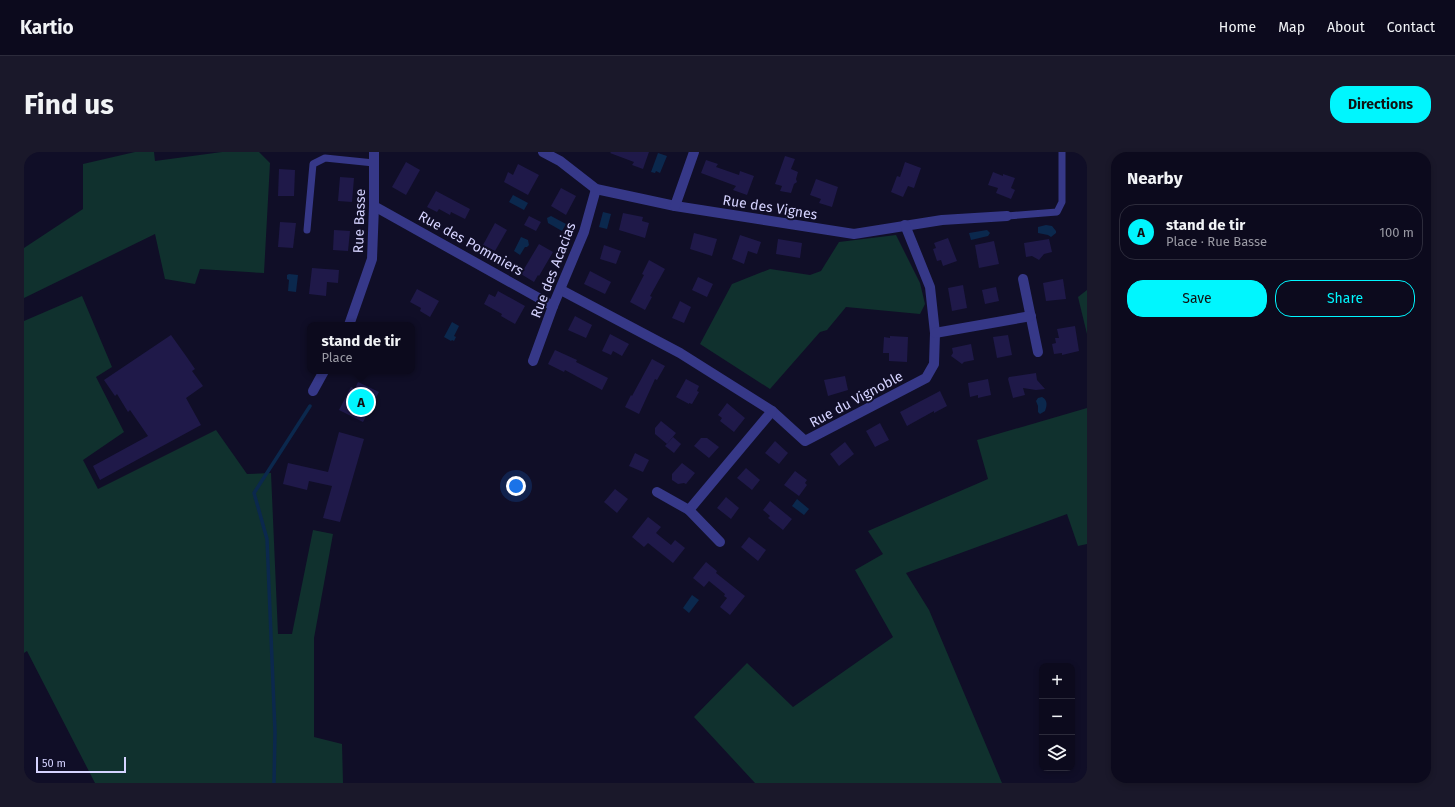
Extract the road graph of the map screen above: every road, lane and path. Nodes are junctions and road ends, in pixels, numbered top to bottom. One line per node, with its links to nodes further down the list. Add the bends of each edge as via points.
1 (374, 152): 5 (street, Rue Basse)
2 (543, 152): 6 (street, Rue des Vignes, via 560,161)
3 (694, 152): 8 (street)
4 (1062, 152): 9 (lane, via 1062,202 1057,212)
5 (374, 163): 7 (street, Rue Basse); 11 (lane, via 325,158 312,164)
6 (596, 189): 8 (street, Rue des Vignes); 13 (street, Rue des Acacias, via 584,232)
7 (374, 206): 14 (street, Rue des Pommiers); 16 (street, Rue Basse, via 372,259)
8 (675, 206): 10 (street, Rue des Vignes, via 854,234)
9 (1007, 216): 10 (street, Rue des Vignes)
10 (905, 225): 17 (street, Rue du Vignoble, via 930,287)
11 (307, 230)
12 (1023, 279): 15 (street)
13 (561, 290): 14 (street, Rue des Acacias); 22 (street, Rue du Vignoble, via 680,353)
14 (553, 306): 19 (street, Rue des Acacias)
15 (1031, 316): 17 (street); 18 (street)
16 (350, 322)
17 (935, 333): 22 (street, Rue du Vignoble, via 934,364 926,378 805,441)
18 (1038, 352)
19 (533, 361)
20 (322, 374): 21 (street)
21 (313, 390)
22 (772, 411): 24 (street)
23 (657, 492): 24 (street)
24 (689, 510): 25 (street)
25 (720, 542)

